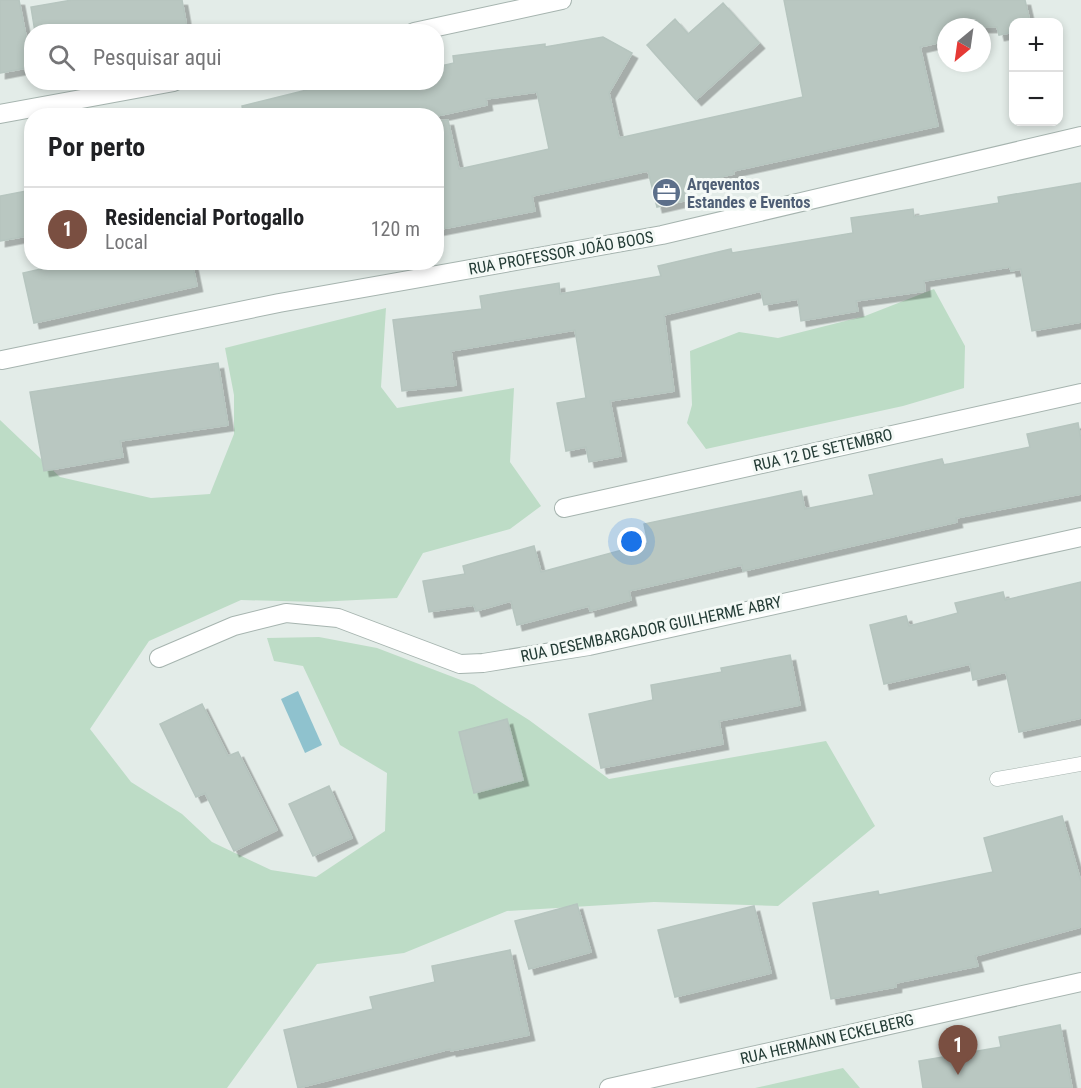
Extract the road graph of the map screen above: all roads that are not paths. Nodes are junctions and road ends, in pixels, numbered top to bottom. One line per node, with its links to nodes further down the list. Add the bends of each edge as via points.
1 (561, 0): 2 (street)
2 (444, 25)
3 (130, 90): 4 (street)
4 (33, 108)
5 (24, 110): 6 (street)
6 (0, 114)
7 (1081, 136): 8 (street, RUA PROFESSOR JOÃO BOOS, via 662,234 279,303)
8 (2, 360)
9 (1081, 393): 10 (street, RUA 12 DE SETEMBRO)
10 (564, 508)
11 (1081, 537): 12 (street, RUA DESEMBARGADOR GUILHERME ABRY, via 589,646 483,663 460,664 338,618 286,613 234,626)
12 (159, 657)
13 (1081, 764): 14 (lane)
14 (997, 779)
15 (1081, 982): 16 (street, RUA HERMANN ECKELBERG)
16 (609, 1088)

